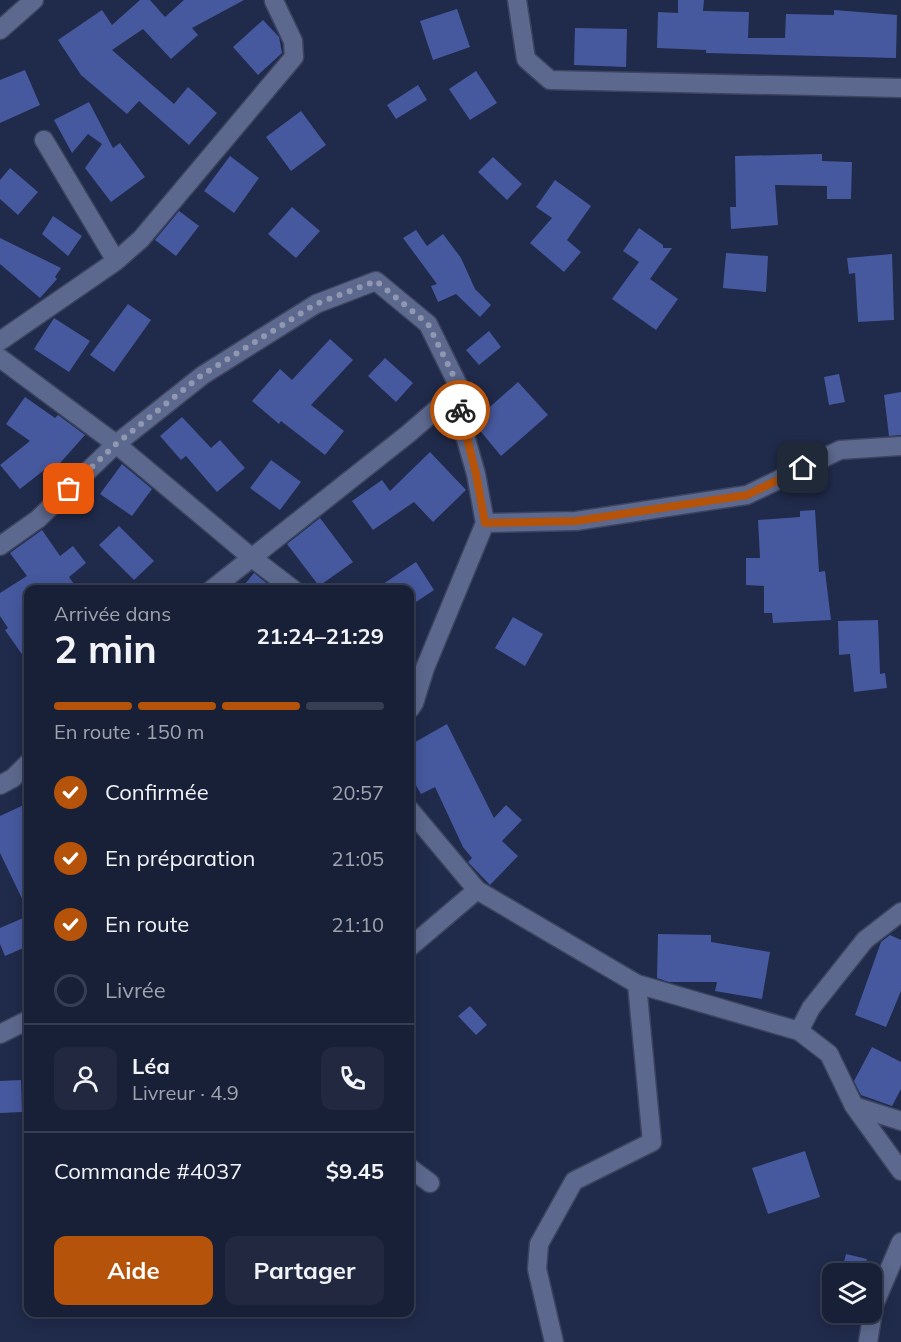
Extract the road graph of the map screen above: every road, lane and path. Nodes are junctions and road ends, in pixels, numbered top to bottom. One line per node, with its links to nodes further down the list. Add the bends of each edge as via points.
1 (34, 0): 4 (street)
2 (517, 0): 5 (street, via 526,59 550,80)
3 (274, 1): 7 (street, via 293,41 294,57 141,239)
4 (0, 30)
5 (901, 88)
6 (44, 140): 7 (street)
7 (116, 261): 8 (street)
8 (0, 341)
9 (0, 358): 11 (street)
10 (460, 389): 11 (street, via 428,324 376,281 316,304 212,369); 13 (street, via 460,418); 15 (street)
11 (116, 444): 14 (street, via 38,519); 15 (street)
12 (901, 446): 13 (street, via 840,450 747,495 576,521)
13 (485, 523): 18 (street)
14 (0, 546)
15 (251, 557): 16 (street); 17 (street)
16 (217, 585)
17 (287, 585)
18 (417, 664): 19 (street)
19 (414, 703)
20 (24, 767): 21 (street)
21 (0, 785)
22 (414, 815): 23 (street)
23 (477, 890): 25 (street); 26 (street)
24 (901, 912): 28 (street, via 865,940 810,1008)
25 (414, 944)
26 (637, 984): 28 (street); 38 (street, via 652,1142 574,1181 540,1245 537,1269)
27 (24, 1022): 29 (street)
28 (798, 1031): 30 (street, via 829,1054)
29 (0, 1034)
30 (854, 1106): 31 (street); 33 (street)
31 (901, 1121)
32 (901, 1131): 33 (street)
33 (877, 1138): 35 (street)
34 (414, 1171): 36 (street)
35 (901, 1171)
36 (430, 1183)
37 (901, 1242): 39 (street, via 874,1305)
38 (554, 1342)
39 (868, 1342)

